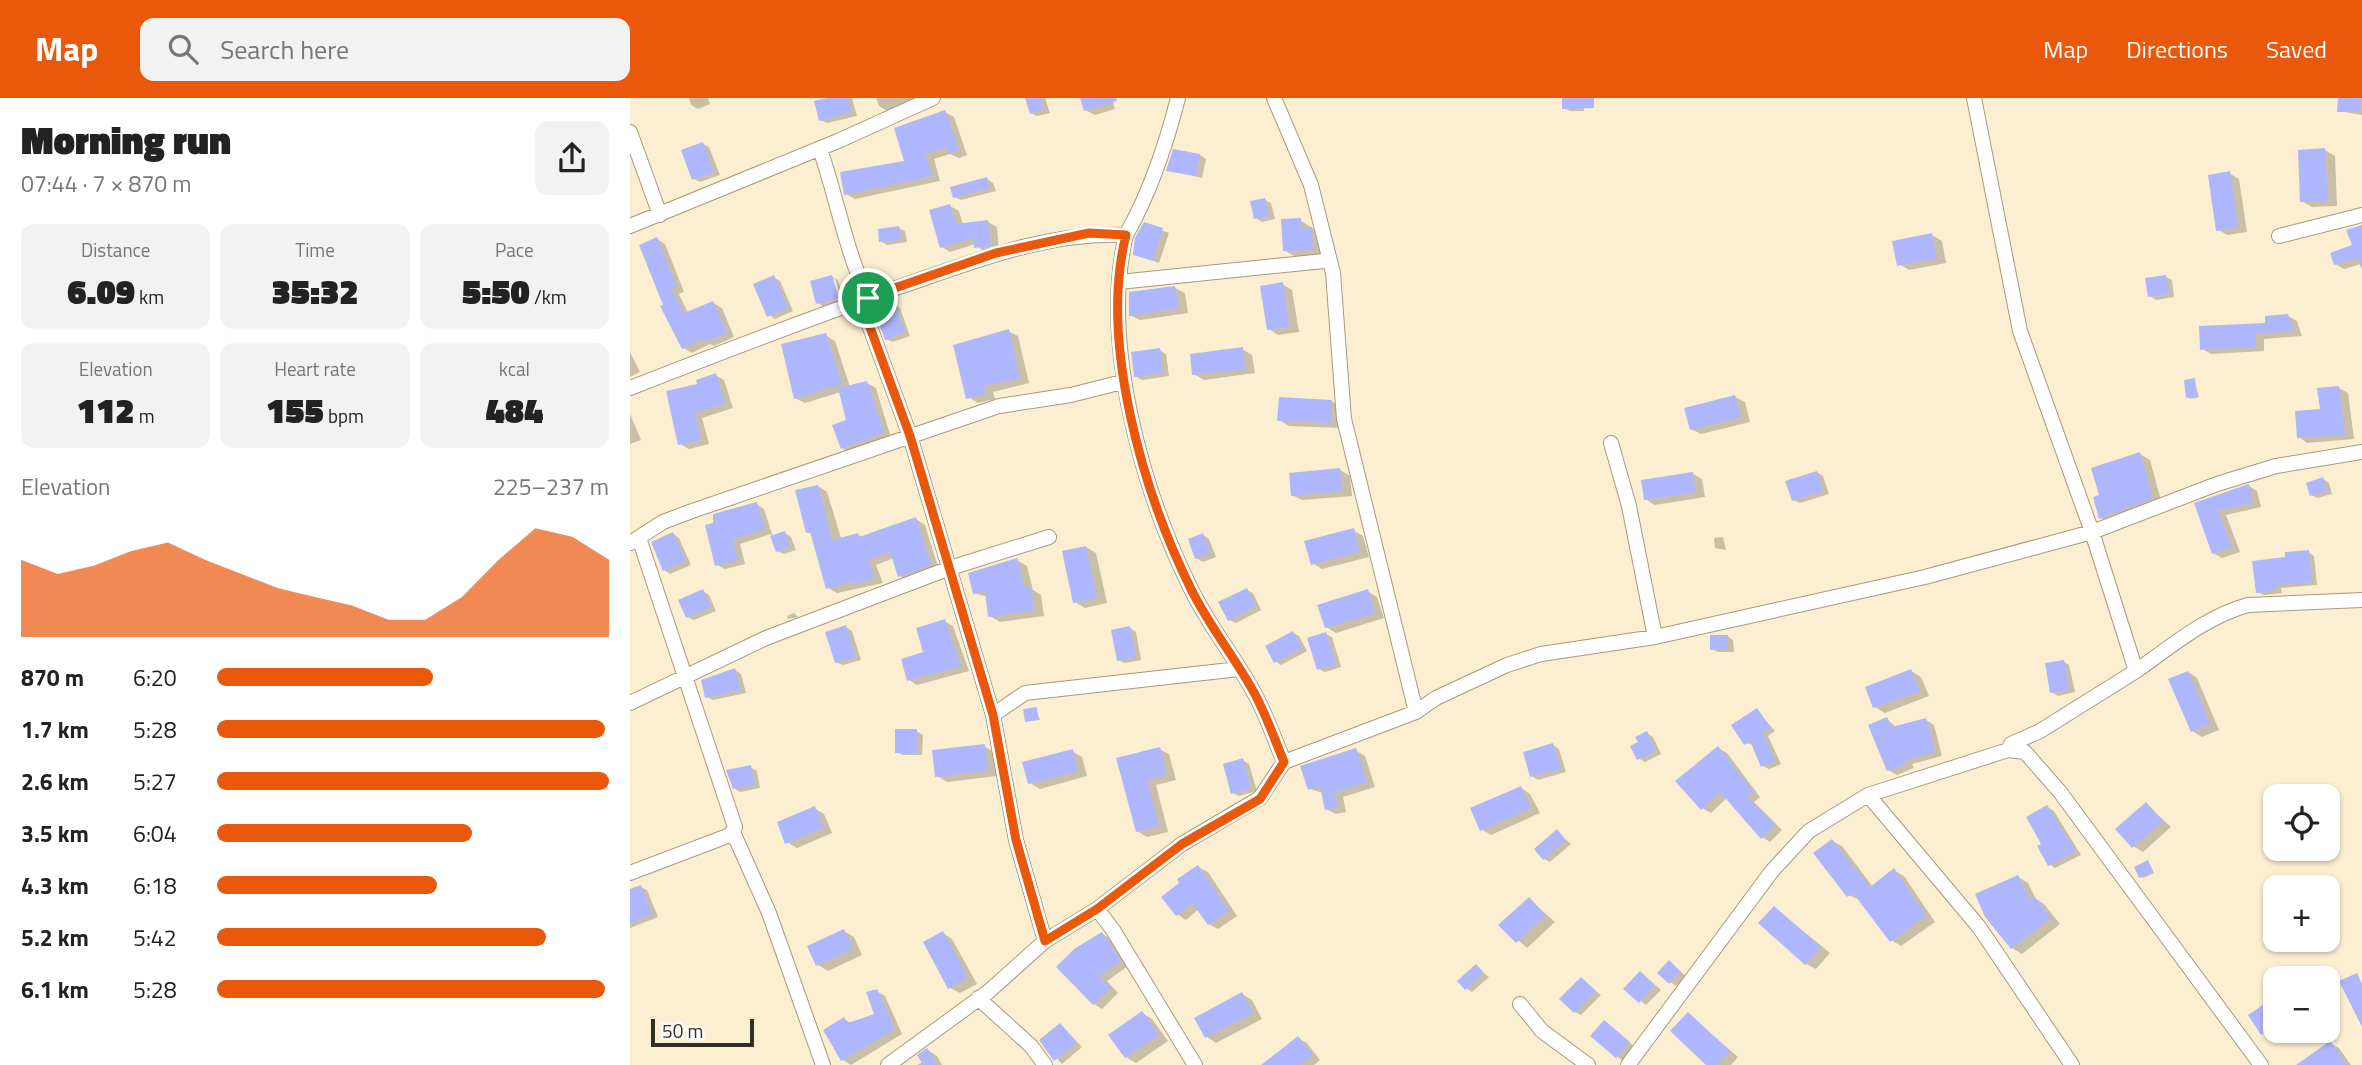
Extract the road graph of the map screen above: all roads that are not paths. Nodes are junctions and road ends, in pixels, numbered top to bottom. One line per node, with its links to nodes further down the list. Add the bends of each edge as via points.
1 (933, 98): 6 (street)
2 (1178, 98): 10 (street, via 1168,138)
3 (1274, 98): 30 (street, via 1311,185 1333,273 1344,419)
4 (1974, 98): 20 (street, via 2020,331)
5 (630, 132): 7 (street)
6 (820, 149): 7 (street); 14 (street)
7 (660, 215): 9 (street)
8 (2362, 215): 11 (street)
9 (630, 226)
10 (1126, 235): 13 (street); 14 (street, via 1089,233 996,253)
11 (2279, 236)
12 (1324, 261): 13 (street)
13 (1119, 282): 15 (street)
14 (864, 299): 16 (street); 17 (street)
15 (1122, 382): 17 (street, via 999,406); 26 (street, via 1163,523 1191,590)
16 (630, 388)
17 (910, 436): 22 (street, via 663,522); 23 (street)
18 (1611, 443): 25 (street)
19 (2362, 452): 20 (street, via 2264,470)
20 (2092, 532): 25 (street, via 1924,577); 27 (street)
21 (1049, 537): 23 (street)
22 (634, 541): 28 (street)
23 (950, 569): 28 (street, via 766,638); 31 (street)
24 (2362, 600): 27 (street, via 2248,605 2231,610 2214,616)
25 (1656, 637): 30 (street, via 1541,654 1507,665)
26 (1239, 669): 31 (street, via 1025,693); 33 (street)
27 (2136, 671): 32 (street, via 2011,744)
28 (684, 680): 29 (street); 35 (street)
29 (630, 703)
30 (1416, 712): 33 (street)
31 (993, 715): 38 (street, via 1016,840)
32 (2008, 750): 34 (street); 48 (street, via 2025,752 2060,792)
33 (1284, 762): 37 (street, via 1260,799 1182,844)
34 (1868, 795): 46 (street, via 1809,831 1772,871); 47 (street, via 1979,927)
35 (733, 832): 36 (street); 41 (street, via 769,913)
36 (630, 873)
37 (1097, 909): 38 (street); 44 (street)
38 (1045, 941): 39 (street)
39 (978, 998): 42 (street); 43 (street, via 1031,1046)
40 (1520, 1004): 45 (street, via 1542,1031)
41 (823, 1065)
42 (888, 1065)
43 (1045, 1065)
44 (1195, 1065)
45 (1588, 1065)
46 (1628, 1065)
47 (2071, 1065)
48 (2261, 1065)

